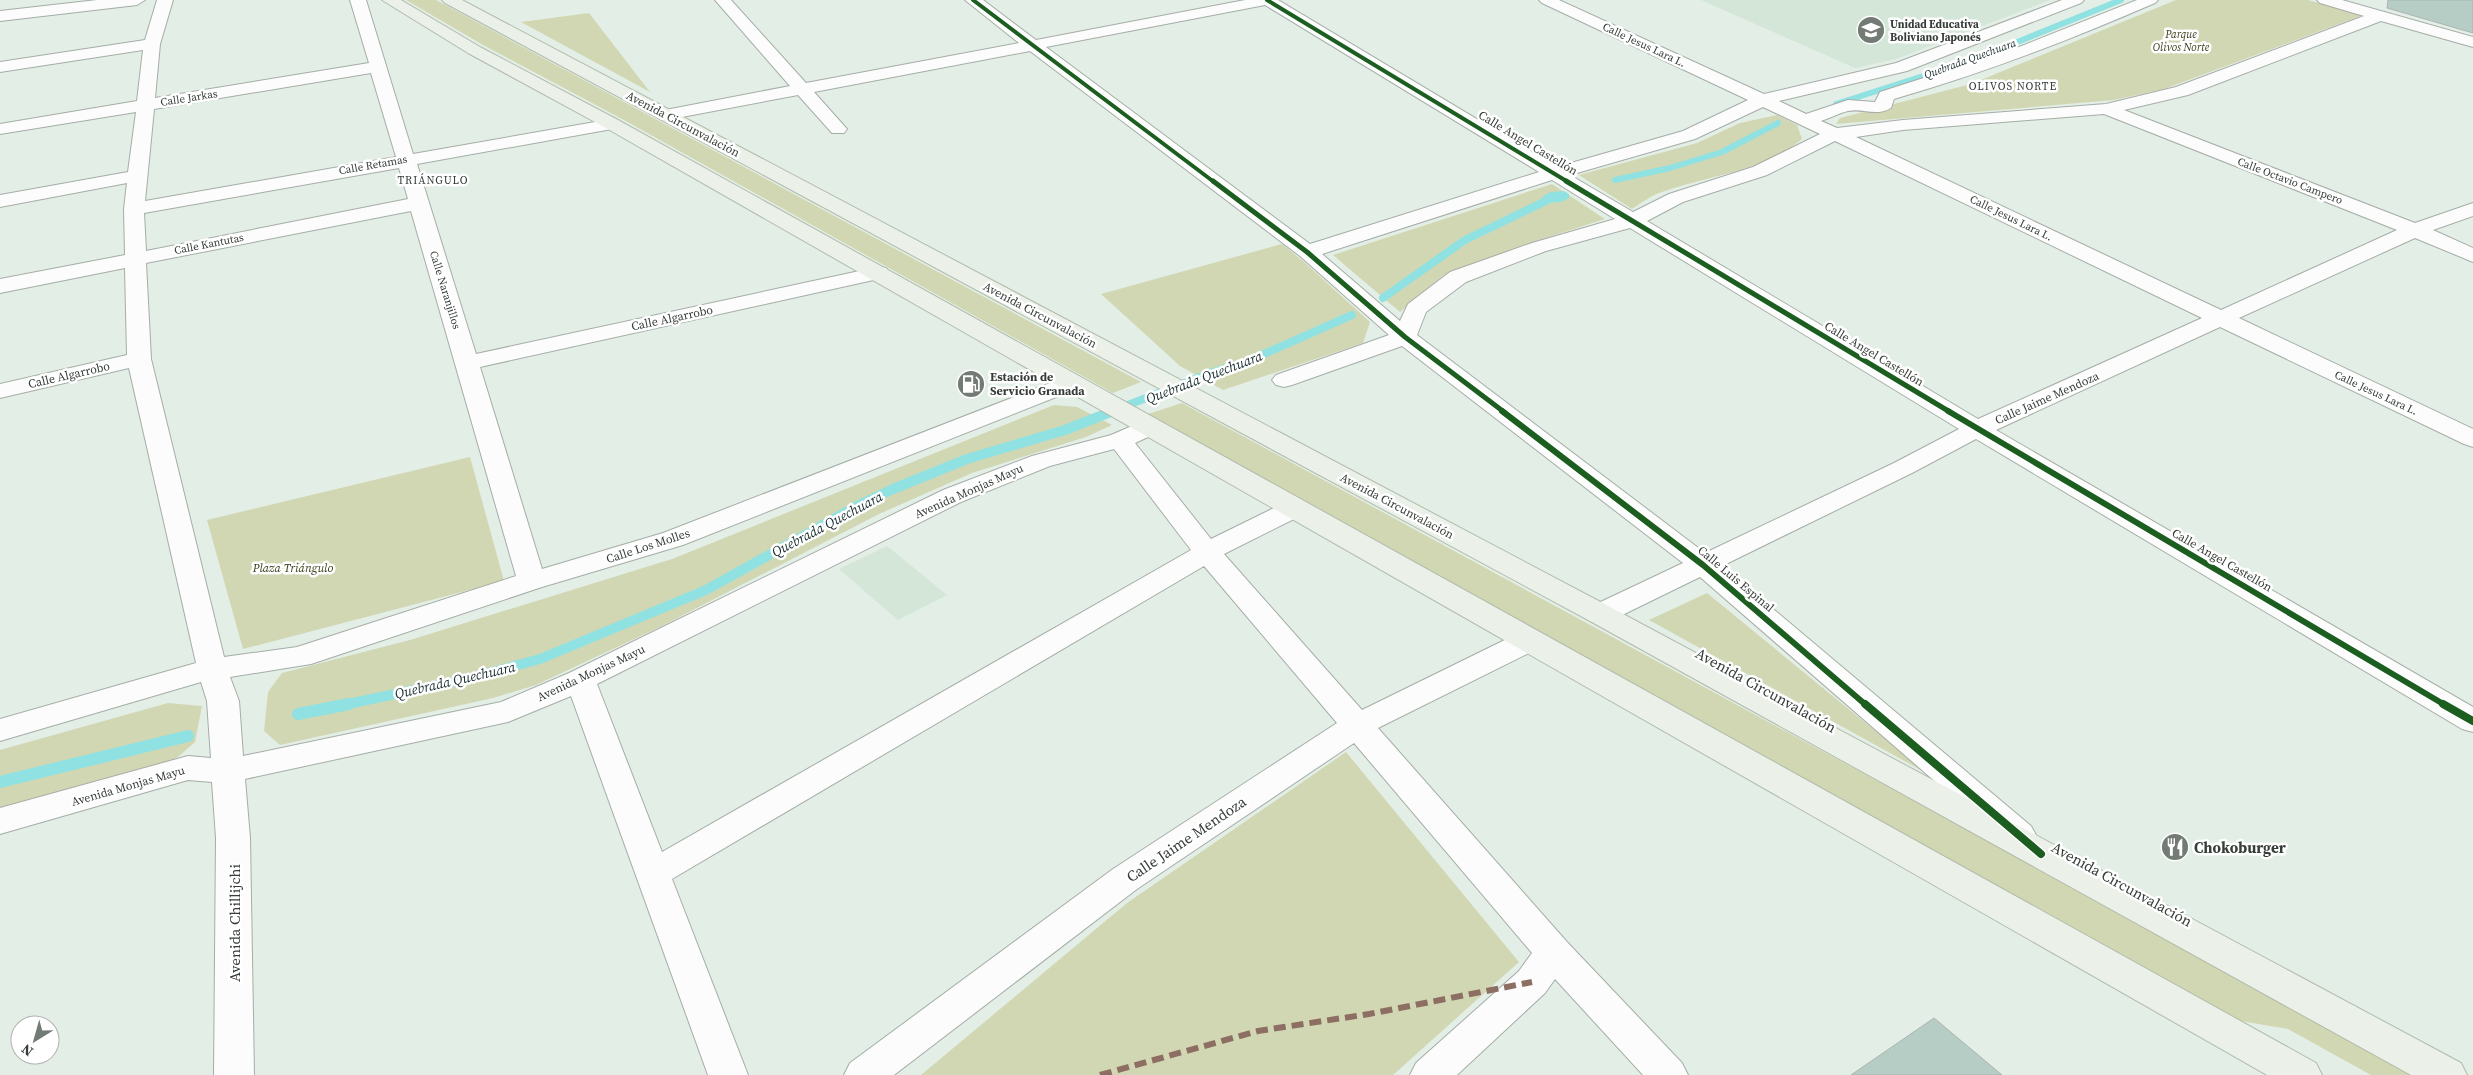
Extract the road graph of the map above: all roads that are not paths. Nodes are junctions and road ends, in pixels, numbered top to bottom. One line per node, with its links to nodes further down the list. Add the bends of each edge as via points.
1 (137, 0): 14 (street)
2 (160, 0): 3 (street)
3 (166, 0): 18 (street, Avenida Chillijchi)
4 (358, 0): 20 (street, Calle Naranjillos)
5 (390, 0): 28 (main road, via 474,50)
6 (450, 0): 26 (main road, Avenida Circunvalación)
7 (723, 0): 22 (street)
8 (973, 0): 19 (street, Calle Luis Espinal)
9 (1268, 0): 19 (street); 33 (street, Calle Angel Castellón)
10 (1547, 0): 23 (street, Calle Jesus Lara L.)
11 (2076, 0): 23 (street, via 1901,66)
12 (2150, 0): 27 (street, via 1957,76 1886,96 1885,104 1878,108 1848,105)
13 (2325, 0): 16 (street)
14 (76, 4): 15 (street)
15 (0, 16)
16 (2380, 16): 17 (street); 25 (street, via 2182,91)
17 (2473, 42)
18 (152, 44): 21 (street); 24 (street, Avenida Chillijchi)
19 (1031, 44): 22 (street); 41 (street, Calle Luis Espinal)
20 (378, 67): 24 (street, Calle Jarkas); 32 (street, Calle Naranjillos)
21 (0, 68)
22 (802, 88): 26 (street); 30 (street)
23 (1763, 100): 27 (street, Calle Jesus Lara L.); 33 (street, via 1689,135)
24 (144, 106): 29 (street, Calle Jarkas); 34 (street, Avenida Chillijchi)
25 (2106, 109): 31 (street, via 1903,124); 40 (street, Calle Octavio Campero)
26 (666, 115): 60 (main road, Avenida Circunvalación)
27 (1806, 120): 31 (street, Calle Jesus Lara L.)
28 (612, 124): 32 (street, Calle Retamas); 44 (main road)
29 (0, 129)
30 (838, 129)
31 (1835, 134): 39 (street, via 1760,171 1676,198); 46 (street, Calle Jesus Lara L.)
32 (406, 160): 36 (street, Calle Naranjillos); 37 (street, Calle Retamas)
33 (1556, 173): 39 (street, Calle Angel Castellón); 41 (street)
34 (136, 176): 35 (street); 37 (street, Avenida Chillijchi)
35 (0, 201)
36 (419, 203): 43 (street, Calle Kantutas); 49 (street, Calle Naranjillos)
37 (134, 209): 43 (street, Avenida Chillijchi)
38 (2473, 209): 40 (street, Calle Jaime Mendoza)
39 (1631, 221): 47 (street, via 1539,248 1458,277 1416,309); 54 (street, Calle Angel Castellón)
40 (2415, 230): 42 (street, Calle Octavio Campero); 46 (street, Calle Jaime Mendoza)
41 (1307, 252): 47 (street, Calle Luis Espinal)
42 (2473, 256)
43 (136, 258): 45 (street, Calle Kantutas); 48 (street, Avenida Chillijchi)
44 (878, 273): 49 (street, Calle Algarrobo); 51 (main road)
45 (0, 286)
46 (2222, 320): 54 (street, Calle Jaime Mendoza); 55 (street, Calle Jesus Lara L.)
47 (1405, 337): 50 (street); 58 (street, Calle Luis Espinal)
48 (139, 359): 52 (street, Calle Algarrobo); 62 (street, Avenida Chillijchi)
49 (466, 363): 59 (street, Calle Naranjillos)
50 (1284, 380)
51 (1071, 383): 53 (main road, via 1099,398); 59 (street, Calle Los Molles, via 672,539)
52 (0, 391)
53 (1135, 428): 56 (main road); 57 (street); 63 (street, Avenida Monjas Mayu, via 952,496)
54 (1977, 429): 58 (street, Calle Jaime Mendoza); 64 (street, Calle Angel Castellón)
55 (2473, 439)
56 (1295, 508): 57 (street); 61 (main road)
57 (1207, 552): 65 (street); 70 (street)
58 (1703, 565): 60 (street, Calle Jaime Mendoza); 69 (street, Calle Luis Espinal)
59 (532, 581): 62 (street, Calle Los Molles, via 300,657)
60 (1600, 614): 69 (main road, Avenida Circunvalación)
61 (1530, 640): 65 (street, Calle Jaime Mendoza); 77 (main road)
62 (212, 669): 66 (street, Calle Los Molles); 67 (street, Avenida Chillijchi, via 223,702)
63 (580, 680): 67 (street, Avenida Monjas Mayu, via 508,711); 70 (street)
64 (2473, 721)
65 (1358, 725): 71 (street); 74 (street, Calle Jaime Mendoza, via 1125,879)
66 (0, 730)
67 (228, 771): 68 (street, Avenida Monjas Mayu, via 188,768); 72 (street, Avenida Chillijchi, via 233,838)
68 (0, 821)
69 (2041, 854): 78 (main road, Avenida Circunvalación)
70 (653, 874): 73 (street)
71 (1554, 953): 75 (street, via 1532,982); 76 (street)
72 (234, 1075)
73 (728, 1075)
74 (864, 1075)
75 (1430, 1075)
76 (1668, 1075)
77 (2302, 1075)
78 (2447, 1075)

